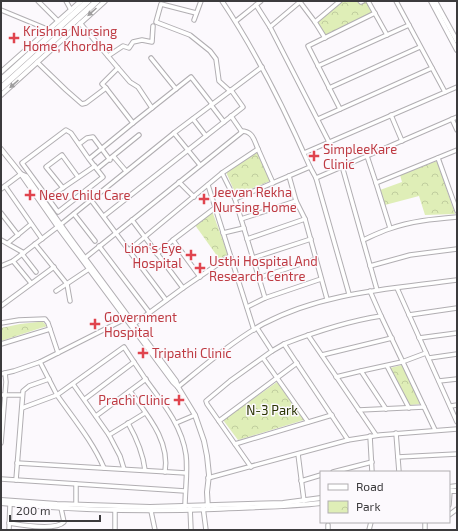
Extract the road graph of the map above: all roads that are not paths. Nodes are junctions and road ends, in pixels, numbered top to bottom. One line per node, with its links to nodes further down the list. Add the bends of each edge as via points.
1 (38, 1): 22 (street)
2 (66, 1): 18 (street)
3 (81, 1): 18 (street)
4 (88, 1): 43 (highway)
5 (97, 1): 45 (highway)
6 (105, 1): 25 (street, one-way to 25)
7 (201, 1): 19 (street)
8 (222, 1): 23 (street)
9 (261, 1): 16 (street)
10 (300, 1): 24 (street); 28 (street)
11 (340, 1): 24 (street)
12 (368, 1): 20 (street)
13 (396, 1): 26 (street)
14 (431, 1): 34 (street)
15 (435, 1): 32 (street)
16 (256, 5): 23 (street); 28 (street)
17 (1, 10): 29 (street)
18 (71, 10): 22 (street)
19 (196, 13): 21 (street); 49 (street, via 161,4 156,22 190,35 210,52 216,59 219,81)
20 (375, 13): 30 (street); 31 (street)
21 (194, 20)
22 (58, 21): 29 (street)
23 (236, 21): 39 (street)
24 (315, 22): 31 (street)
25 (80, 23): 35 (street); 37 (street)
26 (409, 25): 30 (street); 33 (street)
27 (153, 26): 35 (street, via 152,42 134,42 129,48 123,46)
28 (270, 27): 59 (street)
29 (48, 29): 42 (street)
30 (387, 35): 38 (street)
31 (325, 38): 38 (street, via 308,46)
32 (457, 41)
33 (420, 47): 41 (street); 47 (street)
34 (457, 50)
35 (108, 56): 40 (street)
36 (150, 58): 48 (street)
37 (38, 62): 46 (street, via 82,104); 51 (street, one-way to 51)
38 (318, 66): 47 (street)
39 (262, 67): 49 (street); 76 (street)
40 (118, 68): 46 (street, via 102,84); 53 (street, via 138,88)
41 (432, 68): 50 (street); 54 (street)
42 (2, 70)
43 (1, 80)
44 (457, 87): 50 (street)
45 (1, 88)
46 (106, 88): 62 (street)
47 (329, 88): 54 (street)
48 (176, 89): 52 (street, via 191,77); 53 (street)
49 (230, 91): 52 (street); 56 (street, via 243,106)
50 (445, 92): 55 (street)
51 (1, 95)
52 (212, 105): 58 (street); 61 (street)
53 (152, 108): 62 (street)
54 (340, 109): 59 (street)
55 (390, 115): 68 (street); 69 (street)
56 (231, 116): 61 (street); 64 (street)
57 (457, 117): 60 (street)
58 (193, 119): 65 (street); 67 (street)
59 (318, 119): 69 (street)
60 (452, 119): 63 (street); 68 (street)
61 (224, 122): 67 (street)
62 (133, 123): 72 (street)
63 (457, 130)
64 (241, 131): 73 (street, via 252,134); 82 (street)
65 (174, 133): 74 (street); 86 (street)
66 (139, 135): 77 (street)
67 (206, 136): 74 (street)
68 (402, 141): 78 (street)
69 (329, 142): 76 (street)
70 (79, 144): 72 (street, via 91,137); 80 (street); 98 (street, via 66,130 22,163)
71 (1, 149): 88 (street)
72 (102, 149): 80 (street); 81 (street)
73 (258, 149): 87 (street); 93 (street)
74 (188, 150): 82 (street); 108 (street)
75 (457, 150): 79 (street)
76 (304, 153): 84 (street)
77 (114, 156): 81 (street); 86 (street)
78 (367, 156): 83 (street); 94 (street)
79 (438, 158): 94 (street); 105 (street)
80 (90, 159): 85 (street)
81 (110, 160): 85 (street)
82 (200, 165): 92 (street)
83 (342, 166): 91 (street); 126 (street)
84 (310, 167): 89 (street); 91 (street)
85 (96, 168): 90 (street); 100 (street, via 103,177 58,212)
86 (126, 171): 102 (street)
87 (222, 173): 95 (street); 101 (street)
88 (20, 174): 96 (street); 98 (street, via 26,176); 114 (street)
89 (289, 176): 93 (street); 103 (street)
90 (78, 177): 97 (street); 97 (street, via 62,156 46,167)
91 (316, 178): 156 (street)
92 (179, 182): 99 (street); 112 (street)
93 (273, 183): 101 (street)
94 (376, 183): 116 (street)
95 (208, 185): 99 (street); 104 (street)
96 (2, 188): 113 (street)
97 (63, 188): 100 (street)
98 (43, 196): 100 (street); 114 (street)
99 (194, 197): 120 (street)
100 (48, 198)
101 (235, 199): 110 (street)
102 (92, 200): 107 (street); 108 (street)
103 (296, 201): 110 (street); 111 (street)
104 (215, 208): 118 (street); 125 (street)
105 (457, 211)
106 (1, 213): 119 (street)
107 (74, 214): 114 (street); 127 (street)
108 (104, 216): 117 (street)
109 (457, 217): 116 (street, via 417,221)
110 (241, 219): 115 (street)
111 (305, 219): 122 (street); 123 (street)
112 (132, 220): 117 (street); 120 (street)
113 (31, 224): 119 (street); 121 (street)
114 (59, 226): 121 (street); 136 (street); 143 (street)
115 (244, 228): 118 (street); 122 (street)
116 (390, 228): 126 (street)
117 (116, 232): 130 (street); 132 (street)
118 (223, 233): 135 (street)
119 (18, 235): 128 (street)
120 (144, 237): 132 (street); 134 (street)
121 (42, 239): 129 (street)
122 (247, 239): 137 (street)
123 (311, 239): 137 (street); 138 (street)
124 (1, 240): 128 (street)
125 (173, 240): 134 (street); 145 (street)
126 (363, 240): 141 (street)
127 (95, 241)
128 (8, 243): 133 (street)
129 (35, 244): 133 (street); 142 (street)
130 (99, 246): 136 (street); 164 (street)
131 (457, 249): 141 (street, via 410,255)
132 (129, 250): 159 (street)
133 (23, 253): 139 (street); 144 (street)
134 (157, 254): 151 (street)
135 (230, 256): 145 (street); 162 (street)
136 (85, 258): 167 (street)
137 (253, 258): 146 (street)
138 (316, 259): 146 (street); 147 (street)
139 (13, 261): 140 (street); 149 (street)
140 (1, 266)
141 (370, 266): 153 (street)
142 (54, 267): 149 (street); 150 (street)
143 (89, 269): 150 (street); 167 (street)
144 (36, 272)
145 (200, 276): 151 (street)
146 (258, 278): 157 (street)
147 (321, 279): 157 (street); 158 (street)
148 (457, 280): 152 (street)
149 (31, 284): 161 (street)
150 (67, 284): 154 (street); 160 (street)
151 (182, 288): 159 (street)
152 (397, 288): 153 (street); 165 (street)
153 (377, 290): 155 (street)
154 (56, 291)
155 (370, 291): 156 (street); 166 (street)
156 (349, 294): 158 (street)
157 (265, 298): 162 (street)
158 (327, 299): 171 (street, via 280,316)
159 (166, 300): 164 (street)
160 (70, 301)
161 (1, 306)
162 (247, 307): 171 (street)
163 (457, 308): 165 (street)
164 (149, 312): 169 (street)
165 (409, 315): 175 (street)
166 (381, 316): 173 (street, via 346,323); 174 (street)
167 (127, 318): 169 (street); 179 (street); 199 (street)
168 (1, 323): 170 (street, via 45,319)
169 (134, 324): 199 (street)
170 (50, 329): 176 (street); 179 (street)
171 (255, 329): 178 (street); 199 (street)
172 (457, 332): 175 (street)
173 (308, 335): 177 (street); 182 (street)
174 (392, 338): 182 (street); 188 (street)
175 (419, 338): 180 (street)
176 (1, 344)
177 (284, 344): 178 (street); 187 (street)
178 (272, 351): 183 (street)
179 (58, 353): 185 (street)
180 (426, 353): 184 (street); 188 (street)
181 (457, 354): 184 (street)
182 (322, 355): 193 (street)
183 (262, 358): 192 (street); 216 (street, via 206,401)
184 (429, 358): 197 (street)
185 (40, 362): 191 (street); 194 (street)
186 (134, 362): 195 (street); 198 (street, via 124,347); 204 (street)
187 (297, 362): 192 (street); 214 (street)
188 (402, 362): 189 (street); 207 (street)
189 (387, 366): 190 (street); 209 (street)
190 (361, 371): 193 (street); 210 (street)
191 (3, 373): 201 (street)
192 (277, 377): 216 (street); 217 (street)
193 (336, 377): 211 (street)
194 (49, 379): 202 (street, via 27,387); 203 (street)
195 (146, 379): 200 (street); 220 (street)
196 (457, 379): 197 (street)
197 (439, 381): 206 (street)
198 (73, 384): 203 (street); 204 (street)
199 (178, 387): 213 (street)
200 (130, 391): 212 (street); 215 (street)
201 (3, 395): 202 (street); 228 (street)
202 (22, 395): 208 (street)
203 (57, 395): 208 (street); 236 (street)
204 (85, 399): 215 (street)
205 (457, 405): 206 (street)
206 (450, 406): 218 (street)
207 (424, 407): 209 (street); 222 (street)
208 (22, 408): 233 (street)
209 (409, 408): 210 (street)
210 (386, 409): 211 (street)
211 (359, 410): 225 (street)
212 (145, 412): 219 (street); 242 (street, via 155,427 164,450)
213 (195, 415): 220 (street); 245 (street, via 204,441)
214 (332, 415): 217 (street); 227 (street)
215 (96, 416): 224 (street)
216 (219, 421): 229 (street)
217 (308, 422): 229 (street)
218 (457, 422)
219 (128, 423): 224 (street); 238 (street, via 141,450)
220 (176, 423): 243 (street, via 185,449)
221 (457, 429): 222 (street)
222 (435, 430): 223 (street)
223 (396, 433): 225 (street); 232 (street)
224 (109, 435): 237 (street)
225 (376, 435): 226 (street)
226 (370, 436): 227 (street); 234 (street)
227 (348, 440): 230 (street)
228 (1, 443)
229 (235, 444): 235 (street)
230 (298, 454): 235 (street); 248 (street)
231 (457, 454): 232 (street)
232 (398, 457): 241 (street)
233 (17, 462): 236 (street); 247 (street)
234 (372, 462): 239 (street); 240 (street)
235 (251, 467): 245 (street)
236 (104, 468): 237 (street)
237 (124, 469): 238 (street)
238 (144, 470): 242 (street)
239 (337, 471)
240 (372, 471)
241 (399, 471)
242 (165, 472): 243 (street)
243 (186, 473): 250 (street)
244 (320, 475): 248 (street)
245 (208, 478): 259 (street)
246 (1, 479): 247 (street)
247 (16, 480): 249 (street)
248 (301, 481): 253 (street)
249 (76, 484): 250 (street); 257 (street)
250 (185, 491): 258 (street)
251 (320, 498): 253 (street)
252 (1, 500): 257 (street)
253 (304, 501): 259 (street)
254 (320, 502): 259 (street, via 276,507)
255 (1, 503): 256 (street)
256 (10, 504): 260 (street); 265 (street)
257 (76, 504): 261 (street)
258 (185, 507): 261 (street); 262 (street)
259 (206, 507): 262 (street); 270 (street)
260 (61, 508): 261 (street); 265 (street, via 64,522 54,527)
261 (105, 508): 263 (street)
262 (190, 508): 264 (street); 266 (street)
263 (114, 510): 264 (street); 268 (street)
264 (151, 511): 269 (street)
265 (9, 523): 267 (street)
266 (191, 526)
267 (9, 530)
268 (115, 530)
269 (156, 530)
270 (206, 530)

